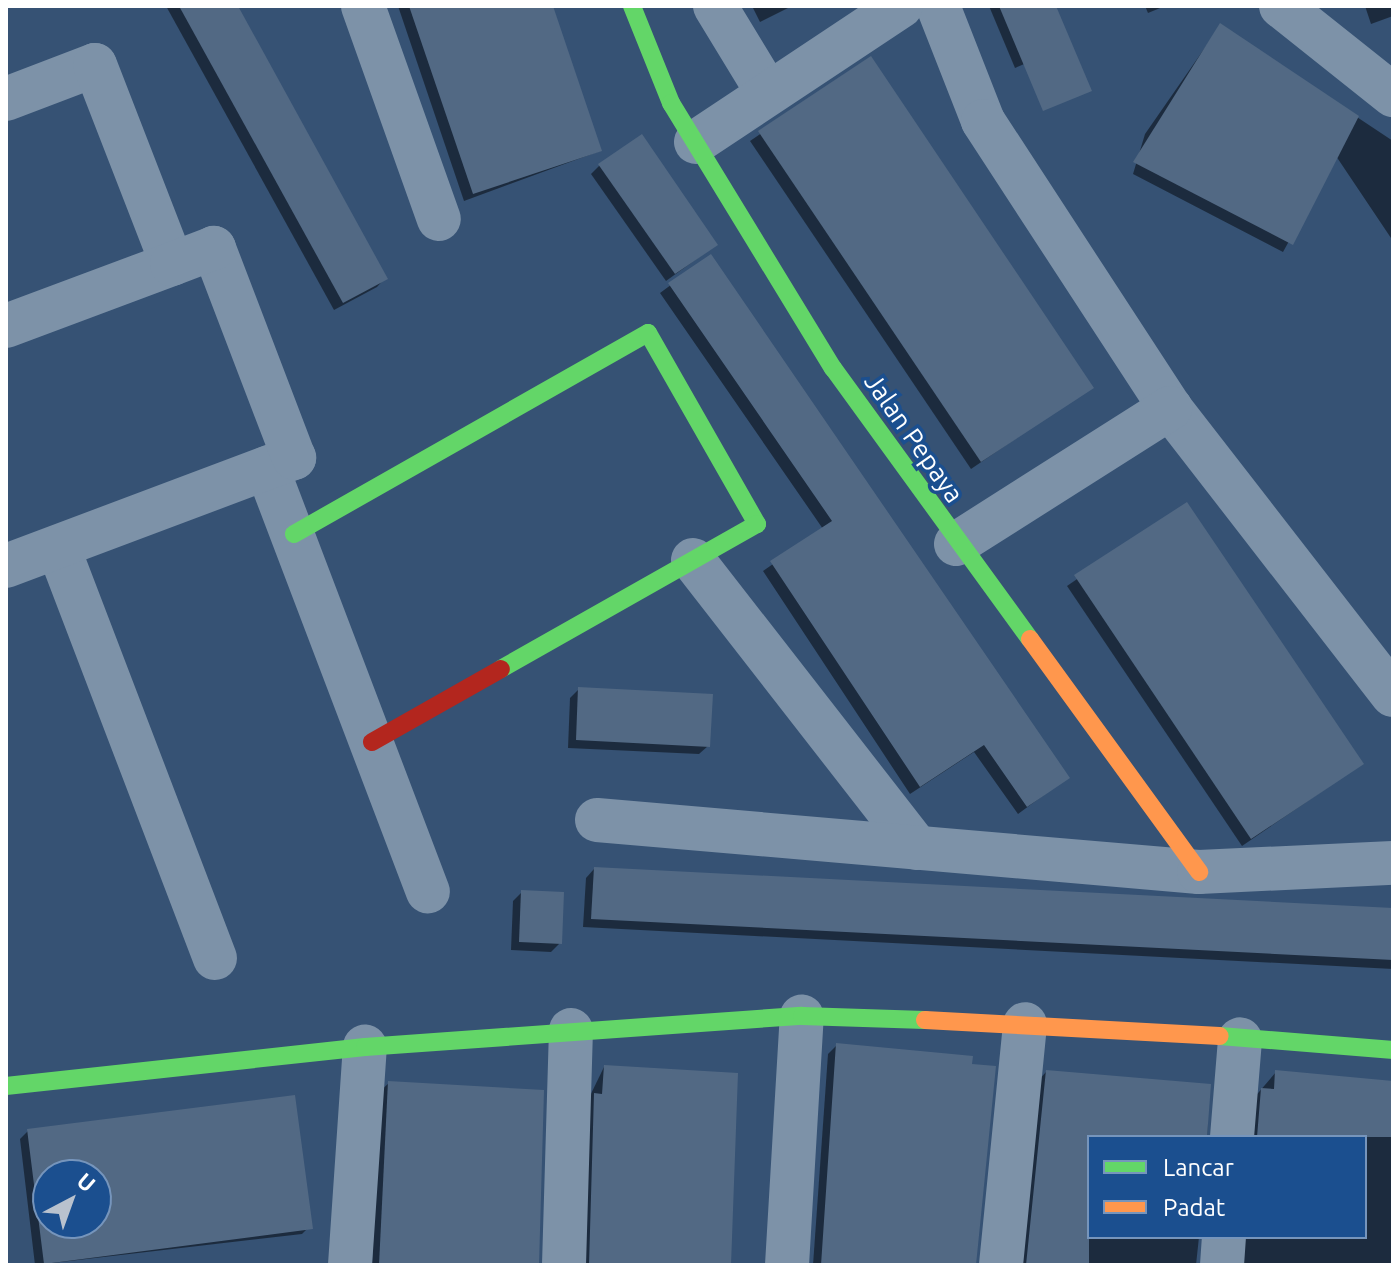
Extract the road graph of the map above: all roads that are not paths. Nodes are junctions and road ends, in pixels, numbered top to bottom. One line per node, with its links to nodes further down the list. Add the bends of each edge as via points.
1 (363, 6): 11 (street)
2 (632, 6): 10 (street, Jalan Pepaya, via 671,103)
3 (715, 6): 8 (street)
4 (901, 6): 8 (street)
5 (938, 6): 14 (street, via 983,121)
6 (1281, 6): 7 (street)
7 (1390, 87)
8 (768, 93): 10 (street)
9 (6, 99): 12 (street, via 95,65)
10 (696, 142): 17 (street, Jalan Pepaya, via 833,368)
11 (439, 219)
12 (172, 264): 13 (street); 15 (street, via 214,248 294,458)
13 (6, 326)
14 (1170, 408): 17 (street); 21 (street)
15 (267, 468): 16 (street); 18 (street)
16 (294, 534): 19 (street, via 648,333 757,524); 22 (street)
17 (956, 544): 26 (street, Jalan Pepaya)
18 (58, 547): 20 (street); 28 (street)
19 (693, 560): 22 (street); 24 (street)
20 (6, 566)
21 (1393, 695)
22 (372, 742): 27 (street)
23 (597, 820): 24 (street)
24 (917, 848): 26 (street)
25 (1393, 863): 26 (street)
26 (1199, 872)
27 (428, 891)
28 (215, 958)
29 (802, 1016): 30 (street); 31 (street); 40 (street)
30 (1025, 1024): 32 (street); 41 (street)
31 (571, 1030): 33 (street); 39 (street)
32 (1240, 1039): 34 (street); 36 (street)
33 (365, 1047): 35 (street); 38 (street)
34 (1393, 1050)
35 (6, 1086)
36 (1232, 1135)
37 (1224, 1239): 42 (street)
38 (350, 1265)
39 (564, 1265)
40 (787, 1265)
41 (1001, 1265)
42 (1222, 1265)

